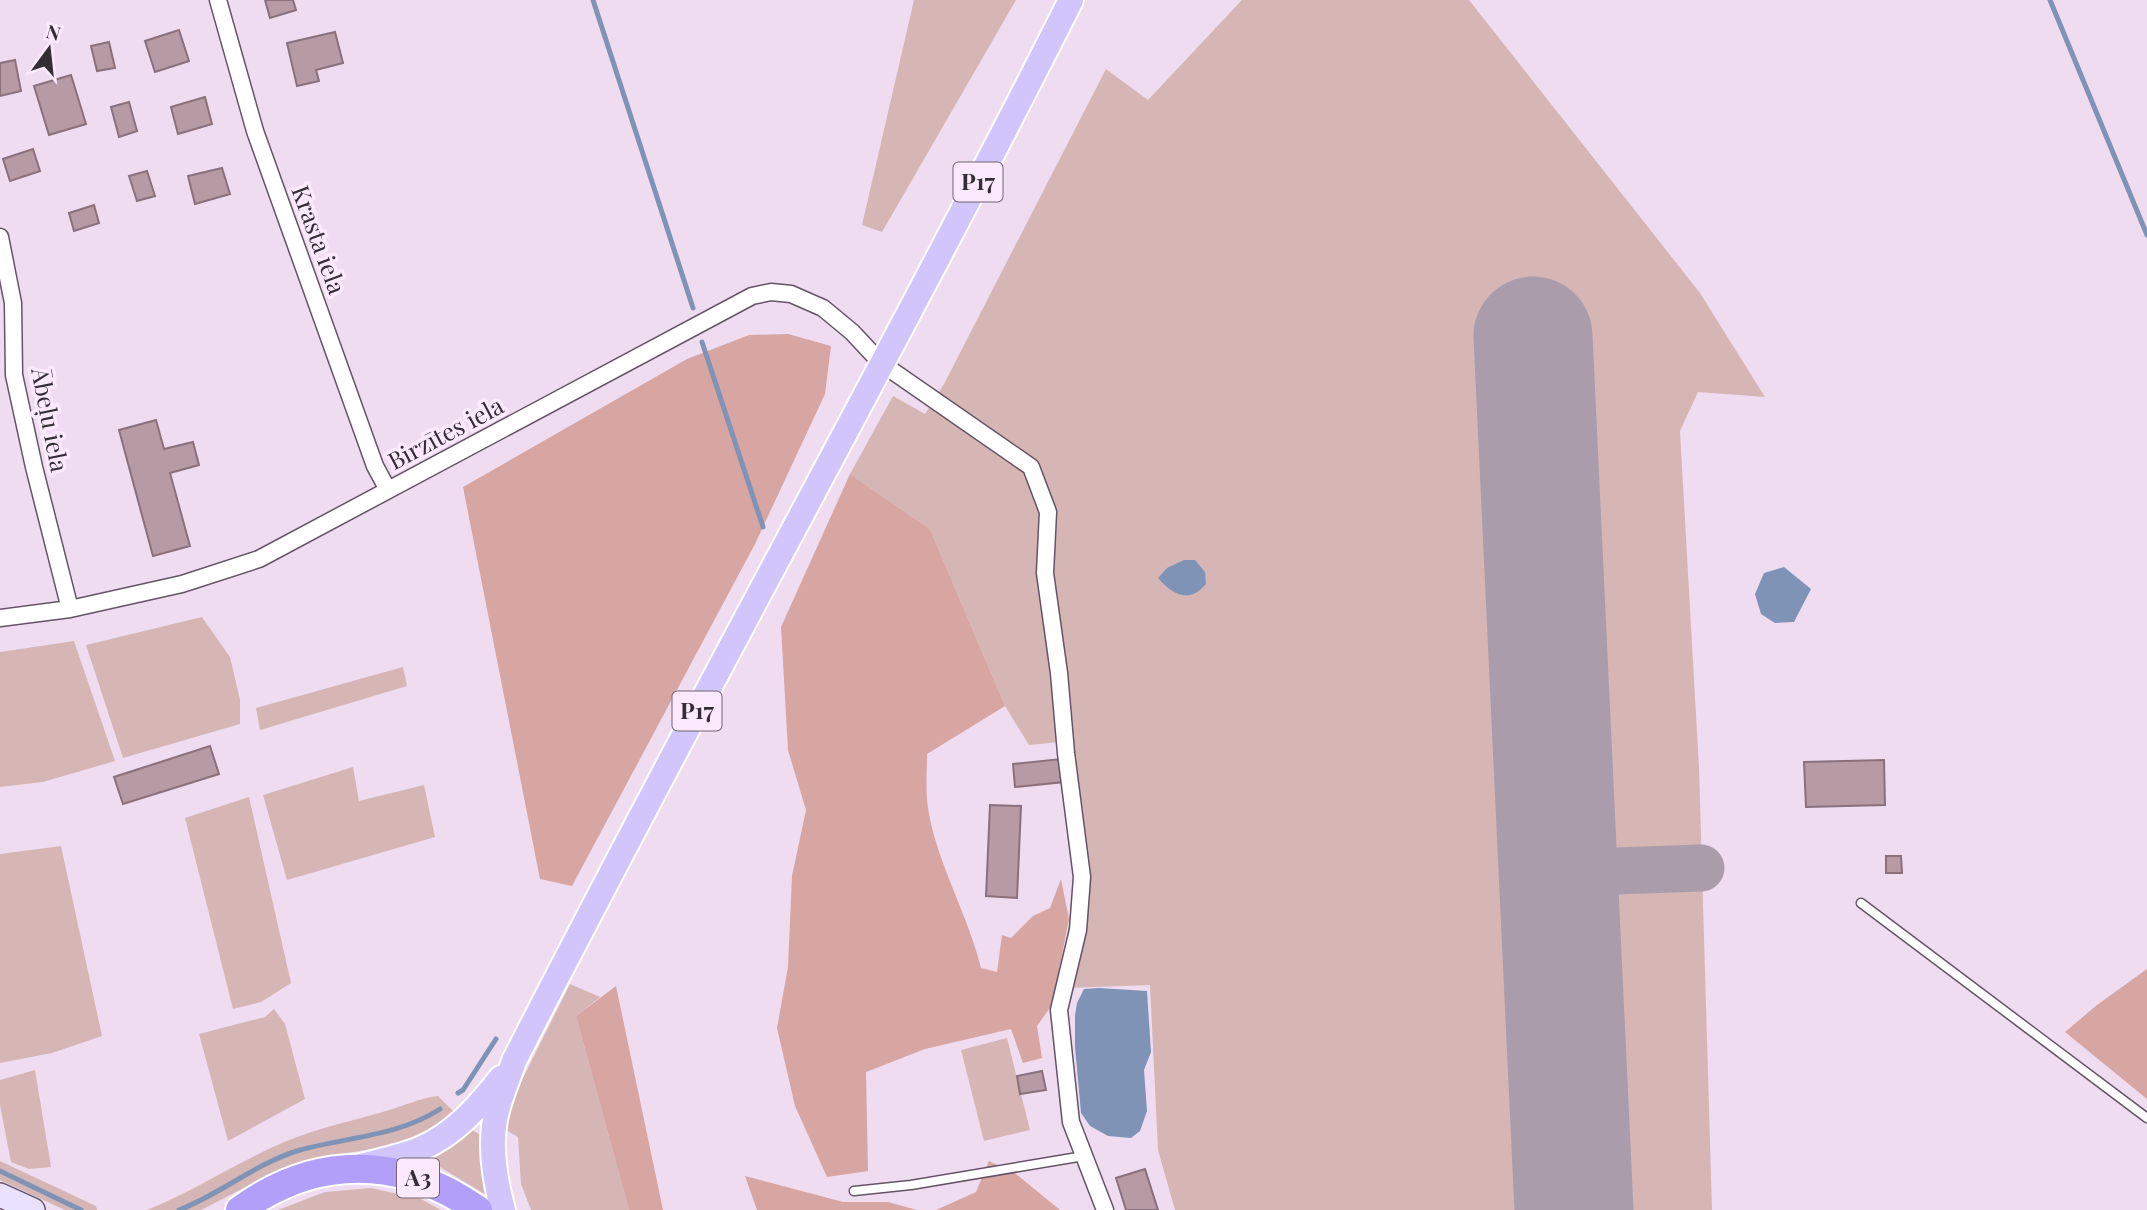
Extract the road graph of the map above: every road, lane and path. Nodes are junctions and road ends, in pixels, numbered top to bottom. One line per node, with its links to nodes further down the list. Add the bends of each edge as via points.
1 (218, 0): 5 (street, Krasta iela, via 255,131 374,466)
2 (1071, 0): 4 (main road, P17)
3 (0, 237): 6 (street, Ābeļu iela, via 13,303 14,375)
4 (881, 363): 5 (street, Birzītes iela, via 823,308 792,294 752,296); 9 (main road, P17); 11 (street, Birzītes iela, via 1031,467 1048,512 1045,573 1082,877 1078,930 1059,1010 1071,1122)
5 (388, 490): 6 (street, Birzītes iela, via 259,559 182,584)
6 (70, 609): 7 (street, Birzītes iela)
7 (0, 618)
8 (1861, 903): 10 (lane)
9 (514, 1061): 12 (main road, P17, via 468,1118 446,1135 421,1149); 18 (main road, P17, via 497,1108 494,1132)
10 (2147, 1118)
11 (1084, 1156): 13 (lane); 19 (street, Birzītes iela)
12 (351, 1168): 16 (highway, A3, via 278,1186); 17 (highway, A3, via 406,1174 457,1195)
13 (854, 1191)
14 (0, 1195): 15 (main road)
15 (33, 1210)
16 (240, 1210)
17 (478, 1210)
18 (503, 1210)
19 (1105, 1210)

